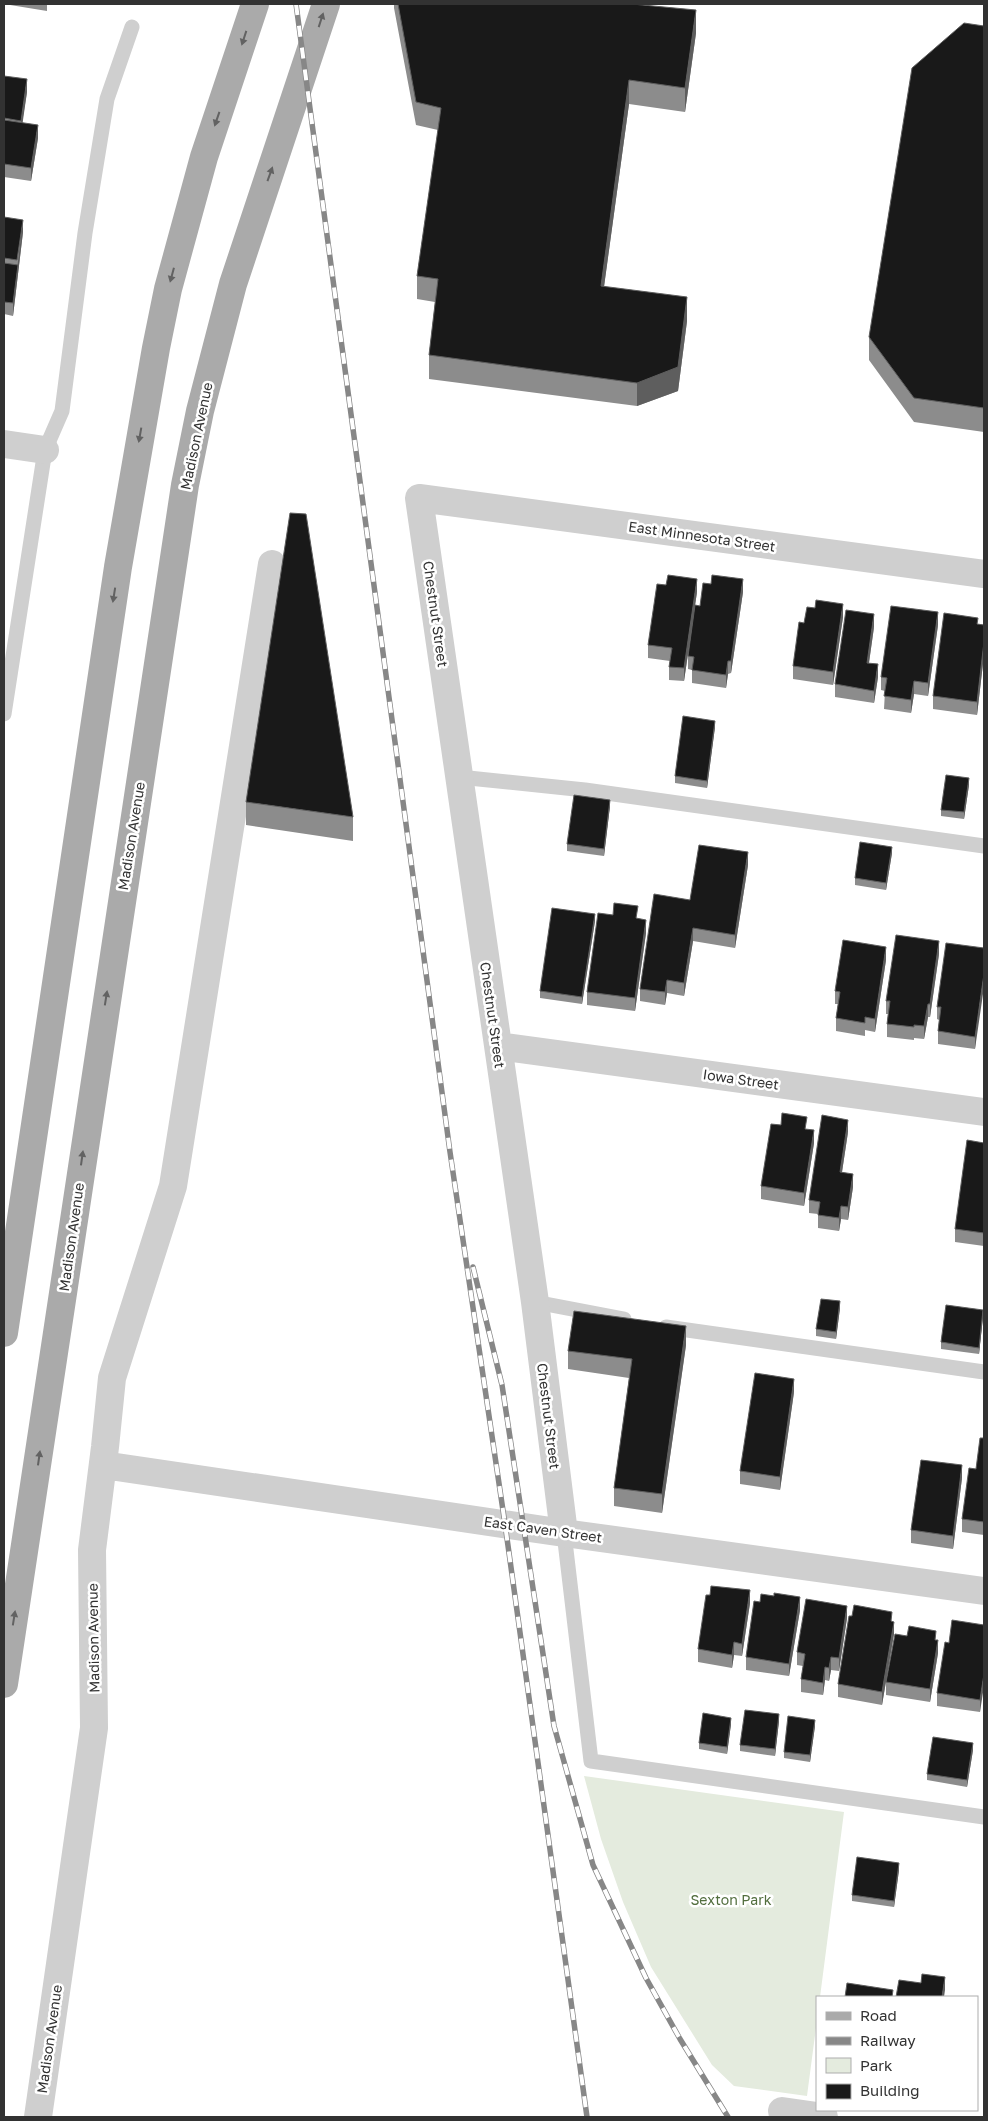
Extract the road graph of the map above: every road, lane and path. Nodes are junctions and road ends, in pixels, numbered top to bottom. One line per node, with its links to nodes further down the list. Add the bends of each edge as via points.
1 (255, 4): 15 (main road, one-way to 15, via 204,158 156,348 118,567)
2 (326, 4): 20 (main road, Madison Avenue, one-way to 2, via 184,485 233,284)
3 (132, 28): 5 (lane, via 107,99 85,233 62,411)
4 (4, 444): 5 (street)
5 (44, 450): 9 (lane)
6 (419, 498): 8 (street, East Minnesota Street); 10 (street, Chestnut Street)
7 (272, 564): 17 (street, Madison Avenue, via 173,1186 112,1378)
8 (984, 574)
9 (4, 714)
10 (459, 777): 11 (lane, via 584,790); 12 (street, Chestnut Street)
11 (984, 846)
12 (498, 1046): 13 (street, Iowa Street); 14 (street, Chestnut Street)
13 (984, 1112)
14 (535, 1302): 16 (lane, via 643,1322); 18 (street, Chestnut Street)
15 (4, 1333)
16 (984, 1372)
17 (103, 1465): 18 (street, East Caven Street); 23 (street, Madison Avenue, via 92,1550 94,1728)
18 (564, 1532): 19 (street, East Caven Street); 21 (lane, via 591,1761)
19 (984, 1591)
20 (4, 1684)
21 (984, 1817)
22 (782, 2111): 24 (street)
23 (38, 2117)
24 (824, 2117)

